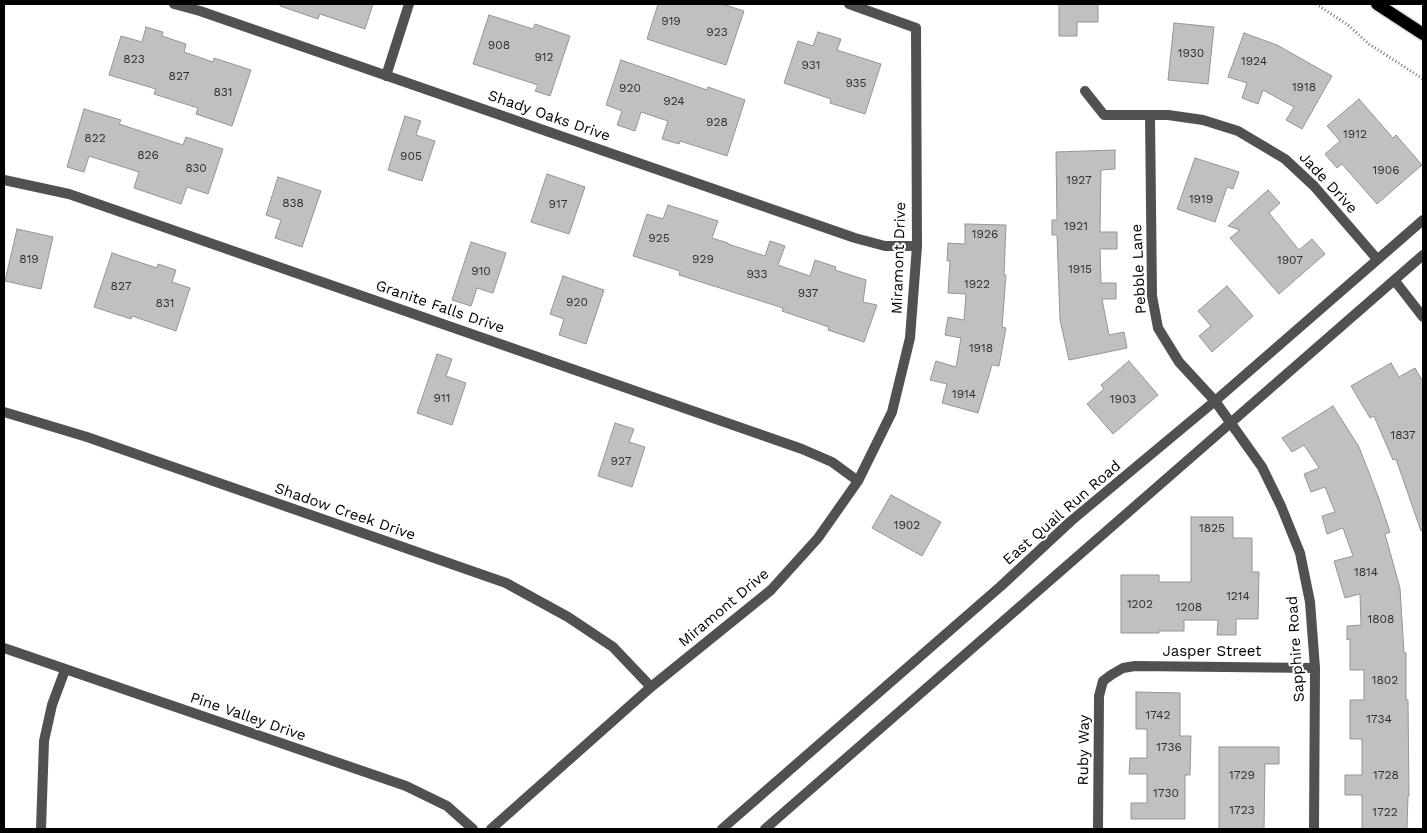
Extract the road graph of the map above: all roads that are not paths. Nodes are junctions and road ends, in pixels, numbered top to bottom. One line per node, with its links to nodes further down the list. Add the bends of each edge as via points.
1 (174, 4): 6 (street, Shady Oaks Drive)
2 (410, 4): 6 (street)
3 (849, 4): 11 (street, Miramont Drive, via 916,28)
4 (1377, 4): 5 (main road)
5 (1423, 34)
6 (386, 76): 11 (street, Shady Oaks Drive, via 855,238 885,246)
7 (1085, 91): 8 (street, Jade Drive, via 1104,115)
8 (1150, 115): 13 (street, Jade Drive, via 1204,120 1238,131 1285,159 1314,186); 16 (street, Pebble Lane, via 1152,296 1158,328 1179,362)
9 (4, 180): 19 (street, Granite Falls Drive, via 69,194 783,442 832,462)
10 (1423, 220): 13 (street, East Quail Run Road)
11 (917, 246): 19 (street, Miramont Drive, via 910,338 892,412)
12 (1423, 255): 14 (street)
13 (1377, 259): 16 (street, East Quail Run Road)
14 (1396, 281): 15 (street); 18 (street)
15 (1423, 317)
16 (1215, 401): 18 (street, Sapphire Road); 28 (street, East Quail Run Road, via 1071,521)
17 (4, 412): 24 (street, Shadow Creek Drive, via 87,437 506,583 568,617 613,647)
18 (1232, 423): 21 (street, Sapphire Road, via 1262,467 1300,553 1310,602); 29 (street)
19 (858, 481): 24 (street, Miramont Drive, via 818,538 771,590)
20 (4, 648): 22 (street, Pine Valley Drive)
21 (1315, 668): 23 (street, Jasper Street, via 1135,666); 31 (street, Sapphire Road)
22 (65, 670): 25 (street, via 52,705 44,741); 26 (street, Pine Valley Drive, via 406,786 447,806)
23 (1111, 675): 30 (street, Ruby Way, via 1103,682 1099,696)
24 (652, 688): 27 (street, Miramont Drive)
25 (41, 829)
26 (473, 829)
27 (491, 829)
28 (722, 829)
29 (765, 829)
30 (1098, 829)
31 (1314, 829)

